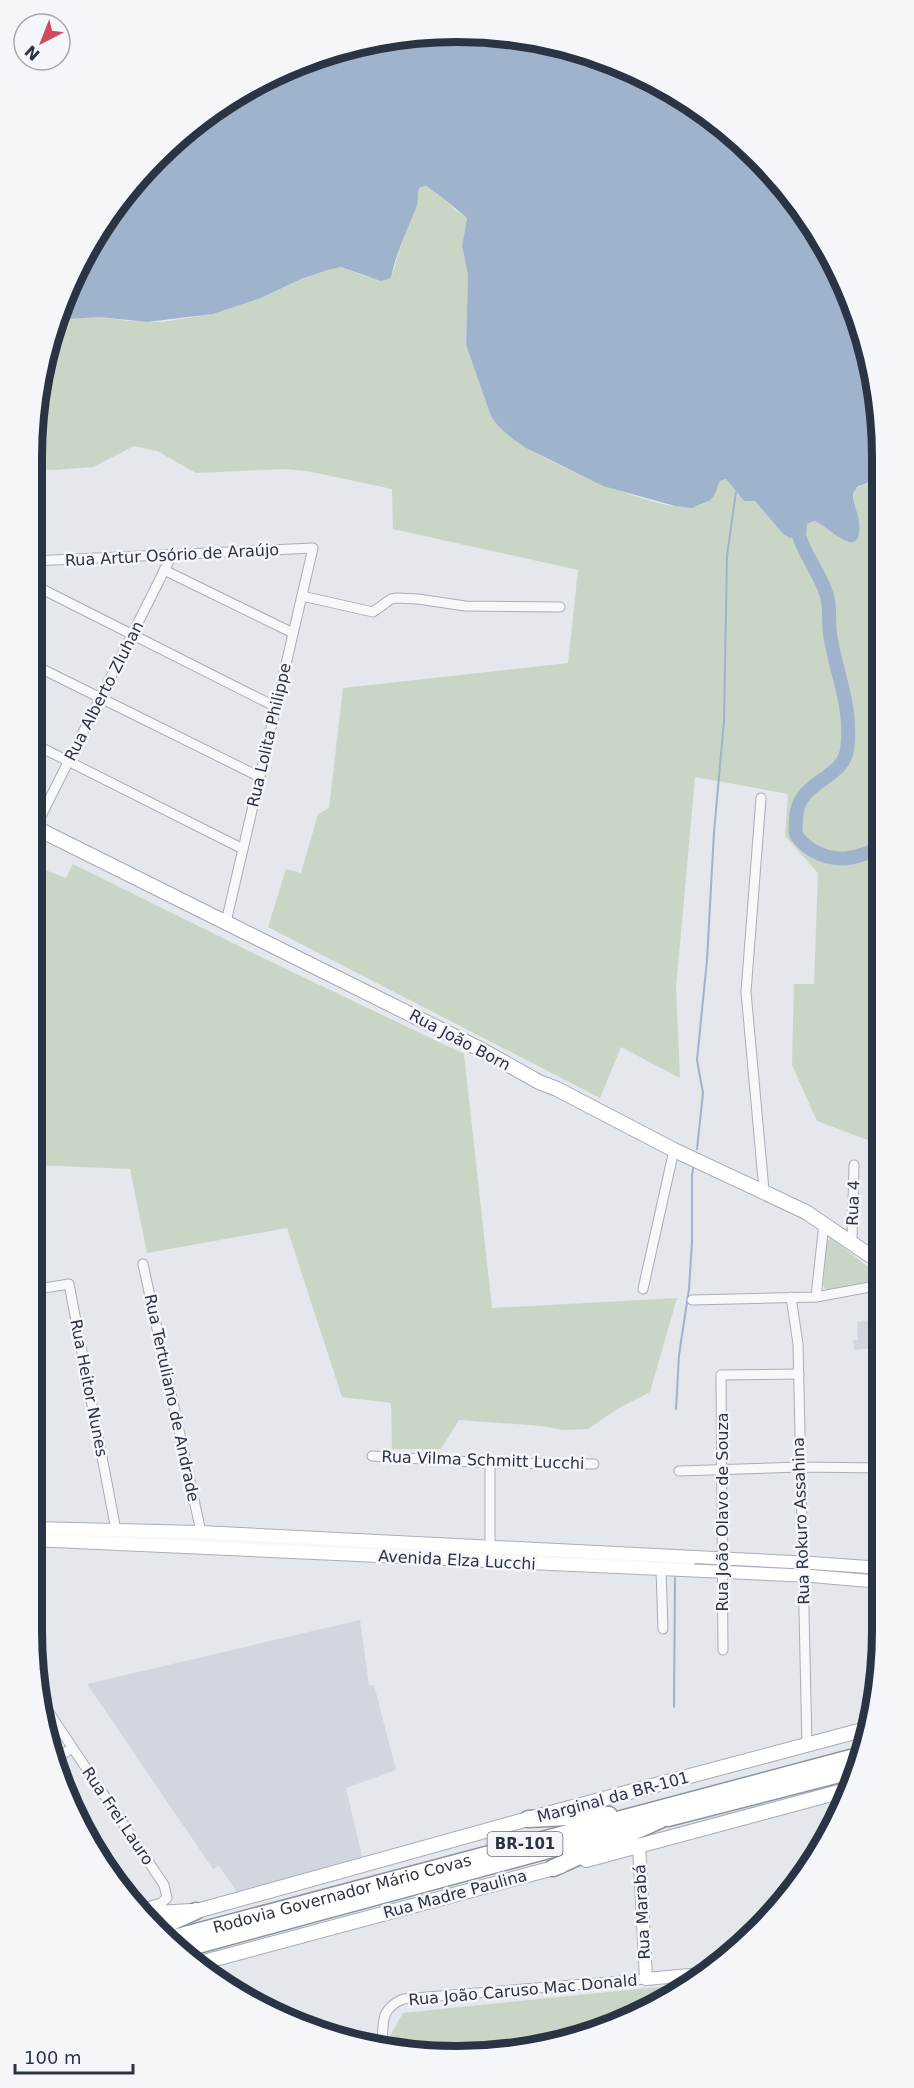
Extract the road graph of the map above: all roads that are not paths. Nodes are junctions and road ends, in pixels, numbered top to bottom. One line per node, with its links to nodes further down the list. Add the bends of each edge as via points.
1 (313, 548): 2 (street, Rua Artur Osório de Araújo); 6 (street, Rua Lolita Philippe)
2 (172, 555): 3 (street, Rua Artur Osório de Araújo); 4 (street, Rua Alberto Zluhan)
3 (42, 561)
4 (164, 570): 8 (street); 9 (street, Rua Alberto Zluhan)
5 (42, 589): 9 (street)
6 (302, 596): 7 (street, via 373,612 398,598 456,605); 8 (street, Rua Lolita Philippe)
7 (560, 608)
8 (293, 633): 12 (street, Rua Lolita Philippe)
9 (132, 635): 11 (street, Rua Alberto Zluhan); 12 (street)
10 (42, 669): 11 (street)
11 (100, 698): 14 (street, Rua Alberto Zluhan); 15 (street)
12 (276, 707): 15 (street, Rua Lolita Philippe)
13 (42, 748): 14 (street)
14 (69, 762): 17 (street, Rua Alberto Zluhan); 19 (street)
15 (260, 777): 19 (street, Rua Lolita Philippe)
16 (762, 798): 23 (street, via 746,992)
17 (42, 811)
18 (42, 831): 20 (main road, Rua João Born)
19 (243, 849): 20 (street, Rua Lolita Philippe)
20 (226, 922): 21 (main road, Rua João Born)
21 (674, 1150): 23 (main road, Rua João Born); 30 (street)
22 (854, 1165): 25 (street, Rua 4)
23 (764, 1190): 24 (main road, Rua João Born)
24 (824, 1223): 25 (main road, Rua João Born); 32 (street)
25 (852, 1241): 26 (main road, Rua João Born)
26 (872, 1256)
27 (144, 1264): 44 (street, Rua Tertuliano de Andrade)
28 (872, 1287): 32 (street)
29 (42, 1288): 43 (street, Rua Heitor Nunes, via 69,1284)
30 (644, 1289)
31 (791, 1297): 32 (street); 33 (street); 34 (street, Rua Rokuro Assahina)
32 (816, 1298)
33 (692, 1300)
34 (799, 1374): 38 (street, Rua Rokuro Assahina); 40 (street, Rua João Olavo de Souza, via 721,1375)
35 (372, 1456): 36 (street, Rua Vilma Schmitt Lucchi)
36 (490, 1463): 37 (street, Rua Vilma Schmitt Lucchi); 48 (street)
37 (594, 1464)
38 (800, 1467): 39 (street); 40 (street); 51 (street, Rua Rokuro Assahina)
39 (872, 1468)
40 (721, 1469): 41 (street); 49 (street, Rua João Olavo de Souza)
41 (679, 1471)
42 (42, 1528): 43 (main road, Avenida Elza Lucchi)
43 (116, 1530): 44 (main road, Avenida Elza Lucchi)
44 (201, 1532): 47 (main road, Avenida Elza Lucchi)
45 (42, 1534): 47 (street)
46 (42, 1540): 47 (main road, Avenida Elza Lucchi)
47 (309, 1545): 48 (main road, Avenida Elza Lucchi); 49 (street); 50 (main road, Avenida Elza Lucchi)
48 (490, 1547): 49 (main road, Avenida Elza Lucchi)
49 (722, 1565): 50 (main road, Avenida Elza Lucchi); 51 (main road, Avenida Elza Lucchi); 55 (street, Rua João Olavo de Souza)
50 (661, 1569): 54 (street)
51 (803, 1569): 52 (main road, Avenida Elza Lucchi); 53 (main road, Avenida Elza Lucchi); 58 (street, Rua Rokuro Assahina)
52 (872, 1570)
53 (872, 1580)
54 (663, 1629)
55 (723, 1650)
56 (51, 1715): 59 (street, Rua Frei Lauro)
57 (860, 1731): 58 (main road, Marginal da BR-101)
58 (807, 1745): 65 (main road, Marginal da BR-101)
59 (72, 1748): 60 (street); 69 (street, Rua Frei Lauro, via 165,1885 167,1898)
60 (61, 1755)
61 (852, 1758): 64 (highway, Rodovia Governador Mário Covas / BR-101)
62 (847, 1772): 66 (highway, Rodovia Governador Mário Covas / BR-101)
63 (839, 1792): 67 (main road, Rua Madre Paulina)
64 (643, 1813): 65 (highway); 74 (highway, Rodovia Governador Mário Covas / BR-101)
65 (528, 1819): 70 (main road, Marginal da BR-101)
66 (660, 1820): 68 (highway); 75 (highway, Rodovia Governador Mário Covas / BR-101)
67 (639, 1845): 68 (main road, Rua Madre Paulina); 78 (main road, Rua Marabá)
68 (553, 1868): 76 (main road, Rua Madre Paulina)
69 (147, 1907)
70 (196, 1911): 71 (main road); 72 (main road, Marginal da BR-101); 73 (highway)
71 (153, 1913)
72 (161, 1921)
73 (165, 1925)
74 (177, 1937)
75 (189, 1947)
76 (206, 1961)
77 (689, 1975): 78 (main road, Rua João Caruso Mac Donald)
78 (646, 1979): 79 (street, Rua João Caruso Mac Donald, via 403,1999 384,2015)
79 (383, 2039)

